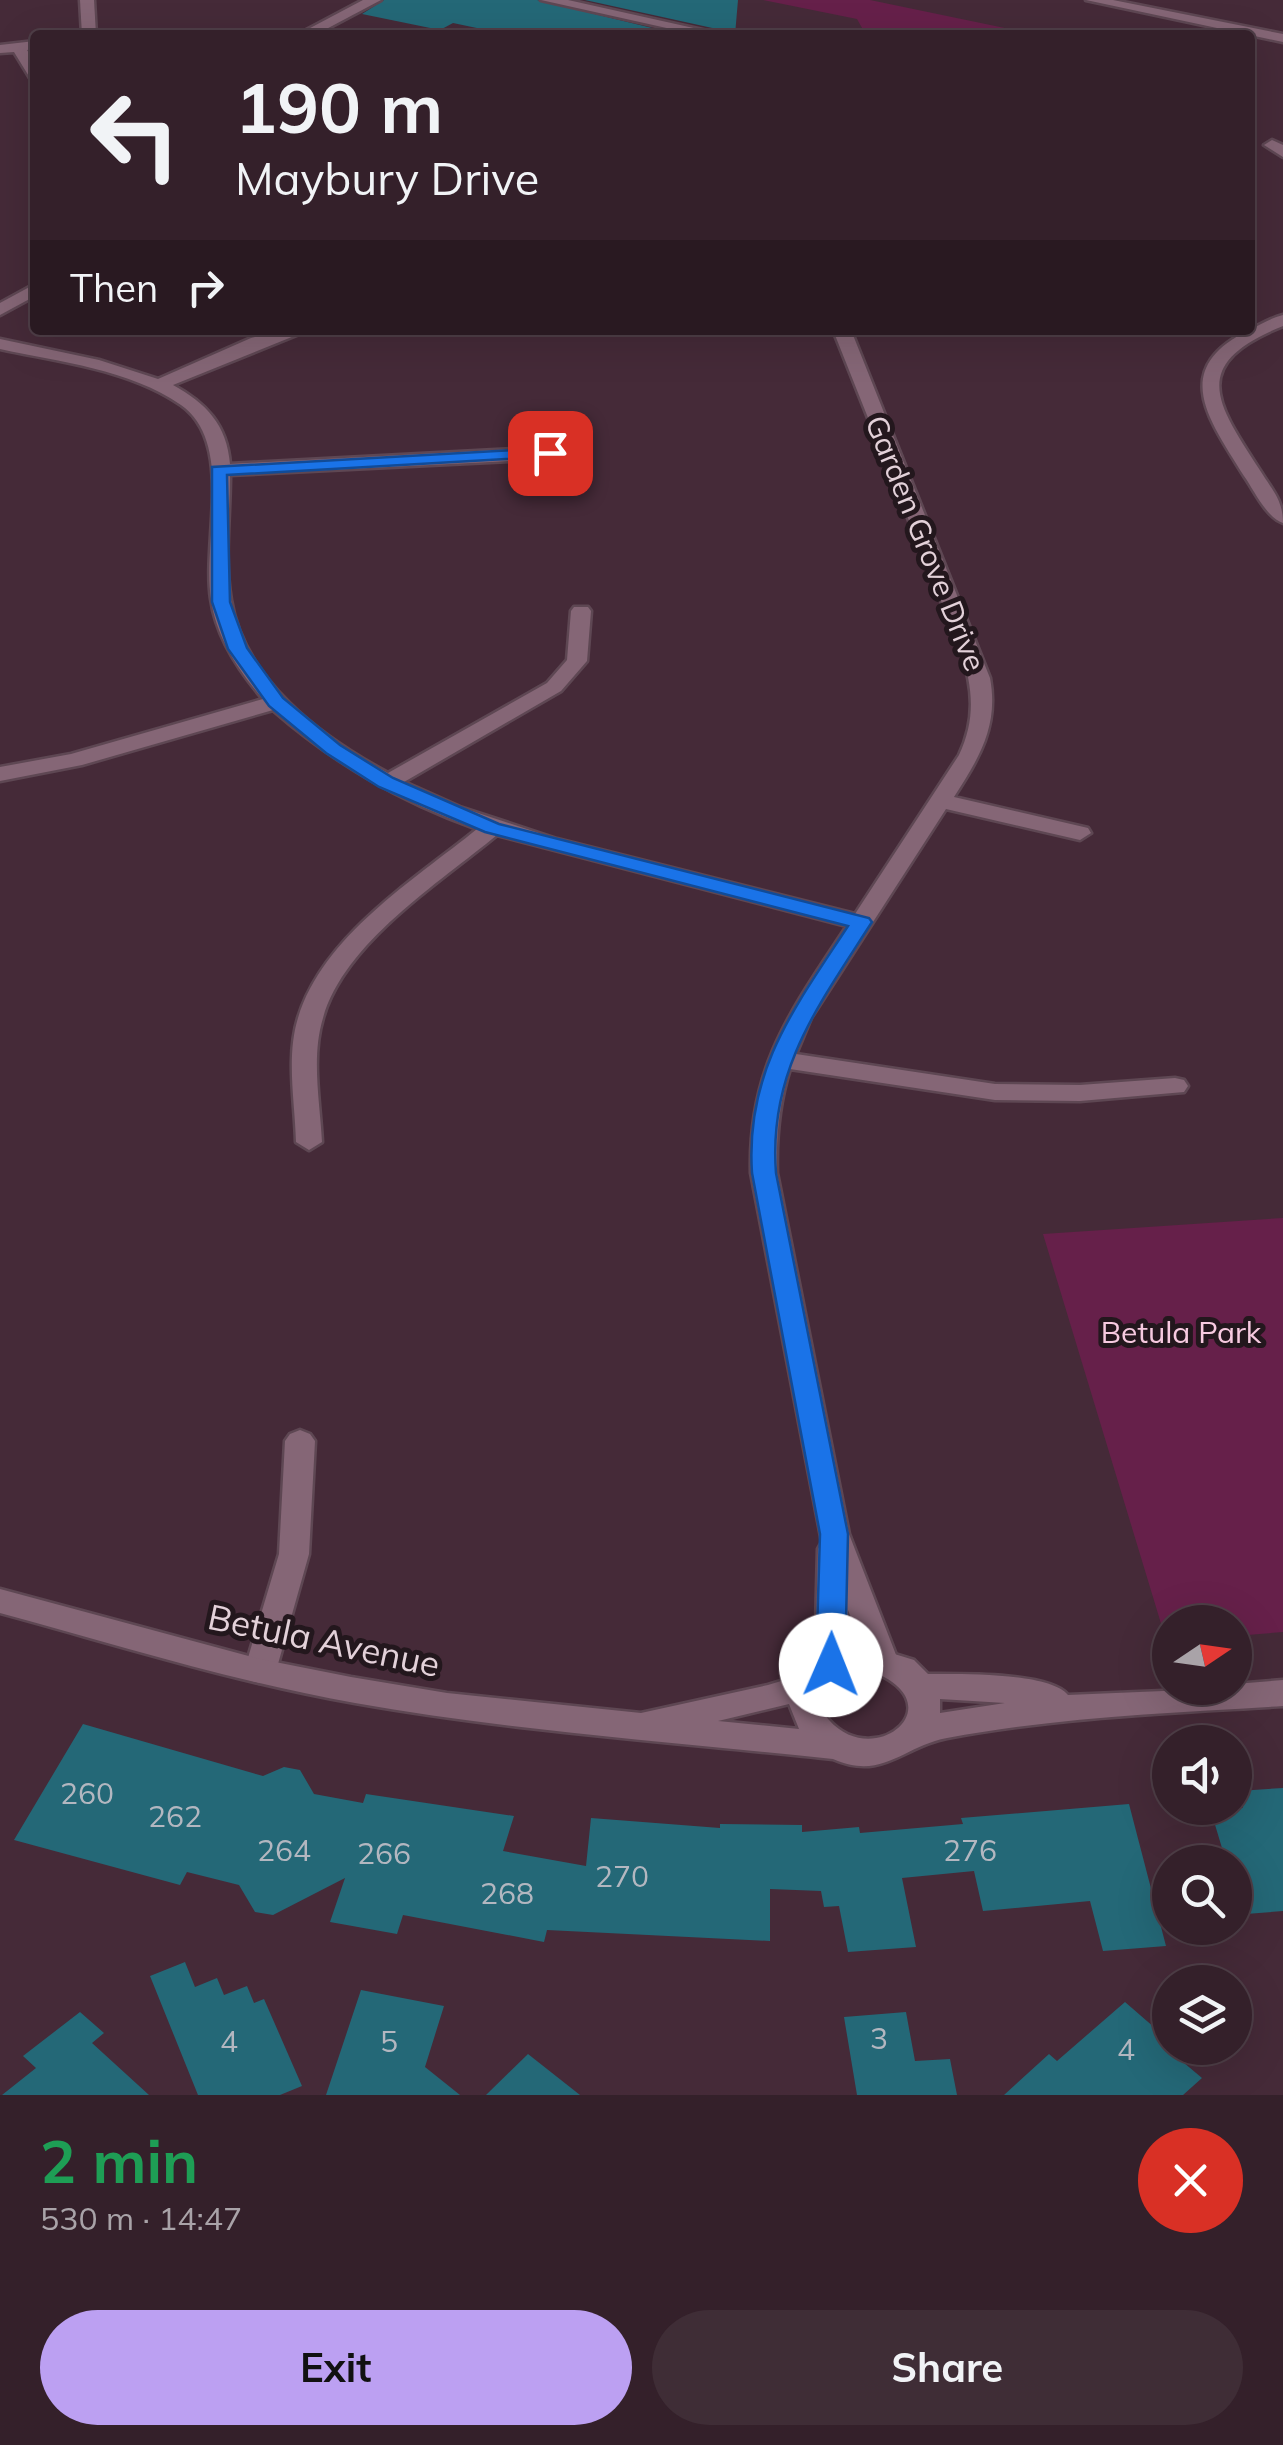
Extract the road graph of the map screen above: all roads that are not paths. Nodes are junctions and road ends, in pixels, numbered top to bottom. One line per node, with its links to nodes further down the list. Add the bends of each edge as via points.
1 (87, 0): 5 (street)
2 (374, 0): 6 (street)
3 (548, 0): 7 (street)
4 (1093, 0): 8 (street)
5 (90, 30)
6 (313, 30)
7 (694, 30)
8 (1243, 30)
9 (1255, 32): 10 (street)
10 (1283, 38)
11 (30, 45): 12 (street)
12 (18, 46): 13 (street); 14 (street)
13 (0, 49)
14 (30, 66)
15 (30, 291): 16 (street)
16 (0, 310)
17 (1283, 320): 18 (street)
18 (1255, 327)
19 (282, 335): 23 (street)
20 (844, 335): 31 (street, Garden Grove Drive, via 984,696 980,736)
21 (1244, 335): 26 (street, via 1214,363 1209,392)
22 (0, 344): 23 (street)
23 (158, 384): 25 (street, via 204,416 217,439)
24 (550, 453): 25 (street)
25 (218, 470): 28 (street, via 221,602 238,649)
26 (1283, 517)
27 (581, 611): 30 (street, via 577,661 554,687)
28 (276, 702): 29 (street, via 74,760); 30 (street)
29 (0, 774)
30 (386, 783): 32 (street)
31 (942, 802): 33 (street); 34 (street, Garden Grove Drive)
32 (492, 828): 34 (street); 37 (street, via 328,975 309,1022)
33 (1080, 833)
34 (861, 922): 35 (street, Garden Grove Drive)
35 (779, 1059): 36 (street, via 995,1092); 39 (street, Garden Grove Drive, via 767,1098 764,1173)
36 (1174, 1086)
37 (309, 1142)
38 (300, 1442): 42 (street, via 294,1554)
39 (834, 1534): 41 (street, Garden Grove Drive); 43 (street, Garden Grove Drive)
40 (0, 1601): 42 (street, Betula Avenue)
41 (882, 1660): 43 (street, Betula Avenue, via 865,1658); 44 (street)
42 (260, 1671): 47 (street, Betula Avenue, via 447,1706)
43 (821, 1674): 47 (street, Betula Avenue, via 768,1698); 49 (street, via 807,1711)
44 (920, 1686): 46 (street, Betula Avenue, via 990,1687); 48 (street, via 926,1716)
45 (1283, 1693): 46 (street, Betula Avenue)
46 (1079, 1704): 48 (street, Betula Avenue)
47 (638, 1724): 49 (street, Betula Avenue)
48 (920, 1730): 49 (street, Betula Avenue, via 894,1749 875,1753)
49 (838, 1746)

